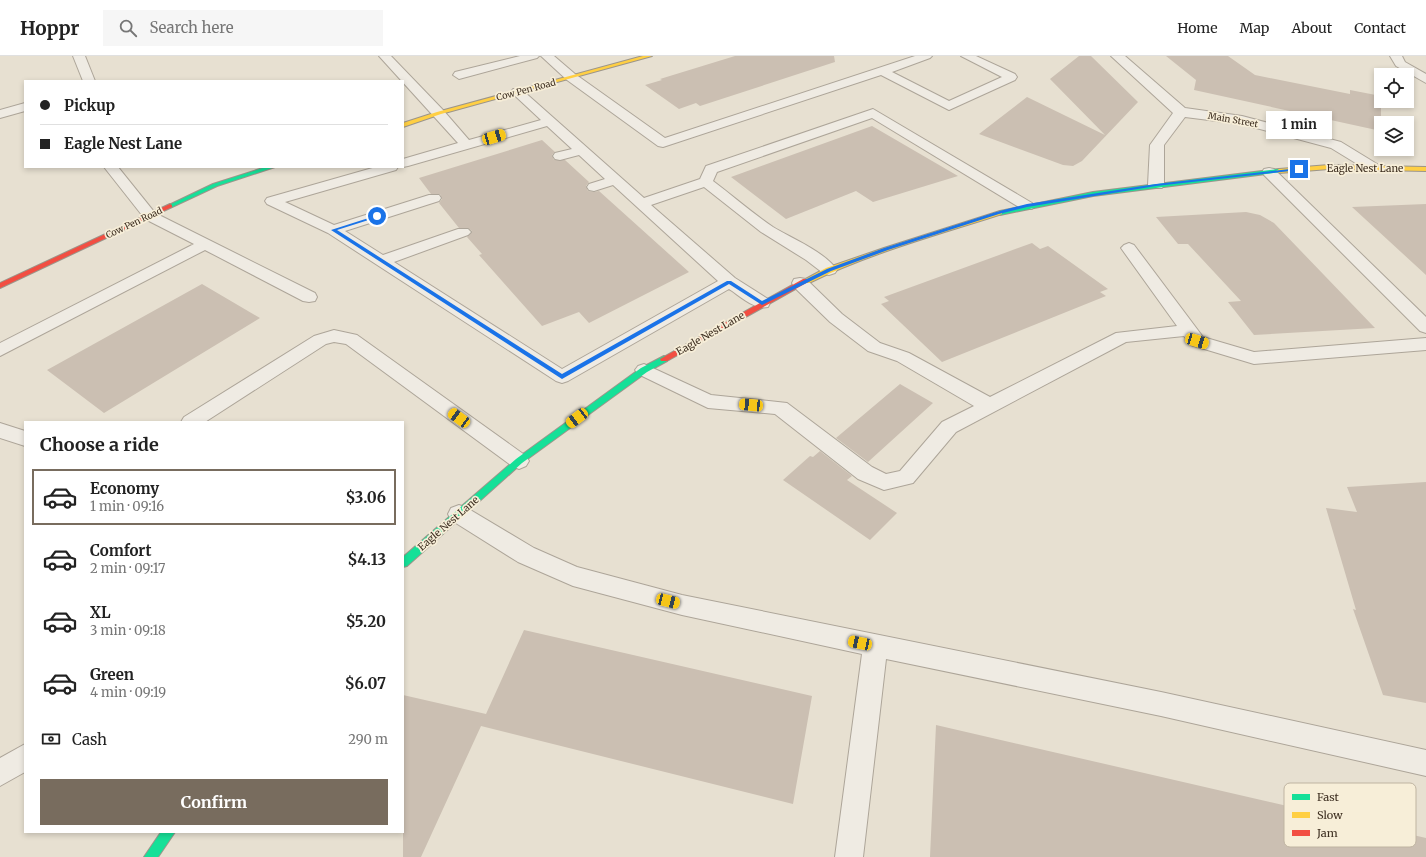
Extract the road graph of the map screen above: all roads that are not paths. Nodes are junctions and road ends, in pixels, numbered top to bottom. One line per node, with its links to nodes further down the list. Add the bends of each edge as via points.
1 (79, 56): 16 (lane)
2 (385, 56): 20 (lane)
3 (533, 56): 13 (lane)
4 (546, 56): 14 (lane)
5 (649, 56): 14 (street, Cow Pen Road)
6 (885, 56): 11 (lane)
7 (926, 56): 11 (lane)
8 (967, 56): 12 (lane, via 1010,77 948,106)
9 (1117, 56): 19 (street)
10 (1396, 56): 15 (lane, via 1400,64)
11 (901, 65): 12 (lane)
12 (882, 71): 14 (lane, via 663,143)
13 (460, 75)
14 (572, 77): 17 (street, Cow Pen Road)
15 (1426, 79)
16 (89, 80)
17 (518, 92): 20 (street, Cow Pen Road); 22 (lane)
18 (24, 107): 21 (lane)
19 (1181, 112): 28 (street, Main Street, via 1242,120 1336,145); 36 (street, via 1157,145)
20 (439, 113): 23 (street, Cow Pen Road); 24 (lane)
21 (0, 114)
22 (551, 121): 24 (lane); 25 (lane)
23 (404, 125)
24 (466, 145): 27 (lane)
25 (582, 150): 26 (lane); 34 (lane)
26 (560, 156)
27 (404, 164)
28 (1372, 167): 32 (street, Eagle Nest Lane); 33 (street, Eagle Nest Lane, via 1329,167)
29 (112, 168): 41 (lane)
30 (269, 168): 41 (street, Cow Pen Road, via 215,185)
31 (388, 168): 42 (lane, via 272,201)
32 (1426, 169)
33 (1268, 172): 36 (street, Eagle Nest Lane); 53 (lane)
34 (616, 180): 37 (lane); 39 (lane)
35 (706, 182): 39 (lane); 40 (lane, via 711,169 873,113); 47 (lane, via 766,229)
36 (1156, 185): 40 (street, Eagle Nest Lane)
37 (594, 187)
38 (434, 198): 42 (lane)
39 (642, 203): 48 (lane)
40 (1027, 206): 47 (street, Eagle Nest Lane, via 914,240)
41 (150, 216): 44 (lane); 50 (street, Cow Pen Road)
42 (333, 230): 46 (lane)
43 (463, 232): 46 (lane)
44 (206, 244): 51 (lane); 56 (lane)
45 (1129, 248): 54 (lane)
46 (382, 261): 48 (lane, via 562,377)
47 (829, 270): 49 (street, Eagle Nest Lane)
48 (729, 282): 52 (lane)
49 (800, 284): 52 (street, Eagle Nest Lane); 58 (lane, via 836,318 874,347 903,358)
50 (0, 286)
51 (309, 297)
52 (762, 303): 57 (street, Eagle Nest Lane)
53 (1426, 327)
54 (1193, 336): 55 (lane, via 1254,358); 58 (lane, via 1122,338)
55 (1426, 344)
56 (0, 350)
57 (644, 370): 58 (lane, via 708,401 780,408 865,473 884,482 906,477 950,427); 62 (street, Eagle Nest Lane)
58 (990, 406)
59 (194, 421): 62 (lane, via 320,340 334,336 351,339)
60 (0, 430): 61 (lane)
61 (24, 439)
62 (519, 461): 63 (street, Eagle Nest Lane)
63 (459, 514): 64 (street, Eagle Nest Lane); 65 (lane, via 526,555 573,576 682,604)
64 (404, 562)
65 (875, 646): 67 (lane, via 1161,704); 71 (lane)
66 (24, 758): 68 (lane)
67 (1426, 763)
68 (0, 773)
69 (167, 833): 70 (street)
70 (150, 857)
71 (849, 857)

